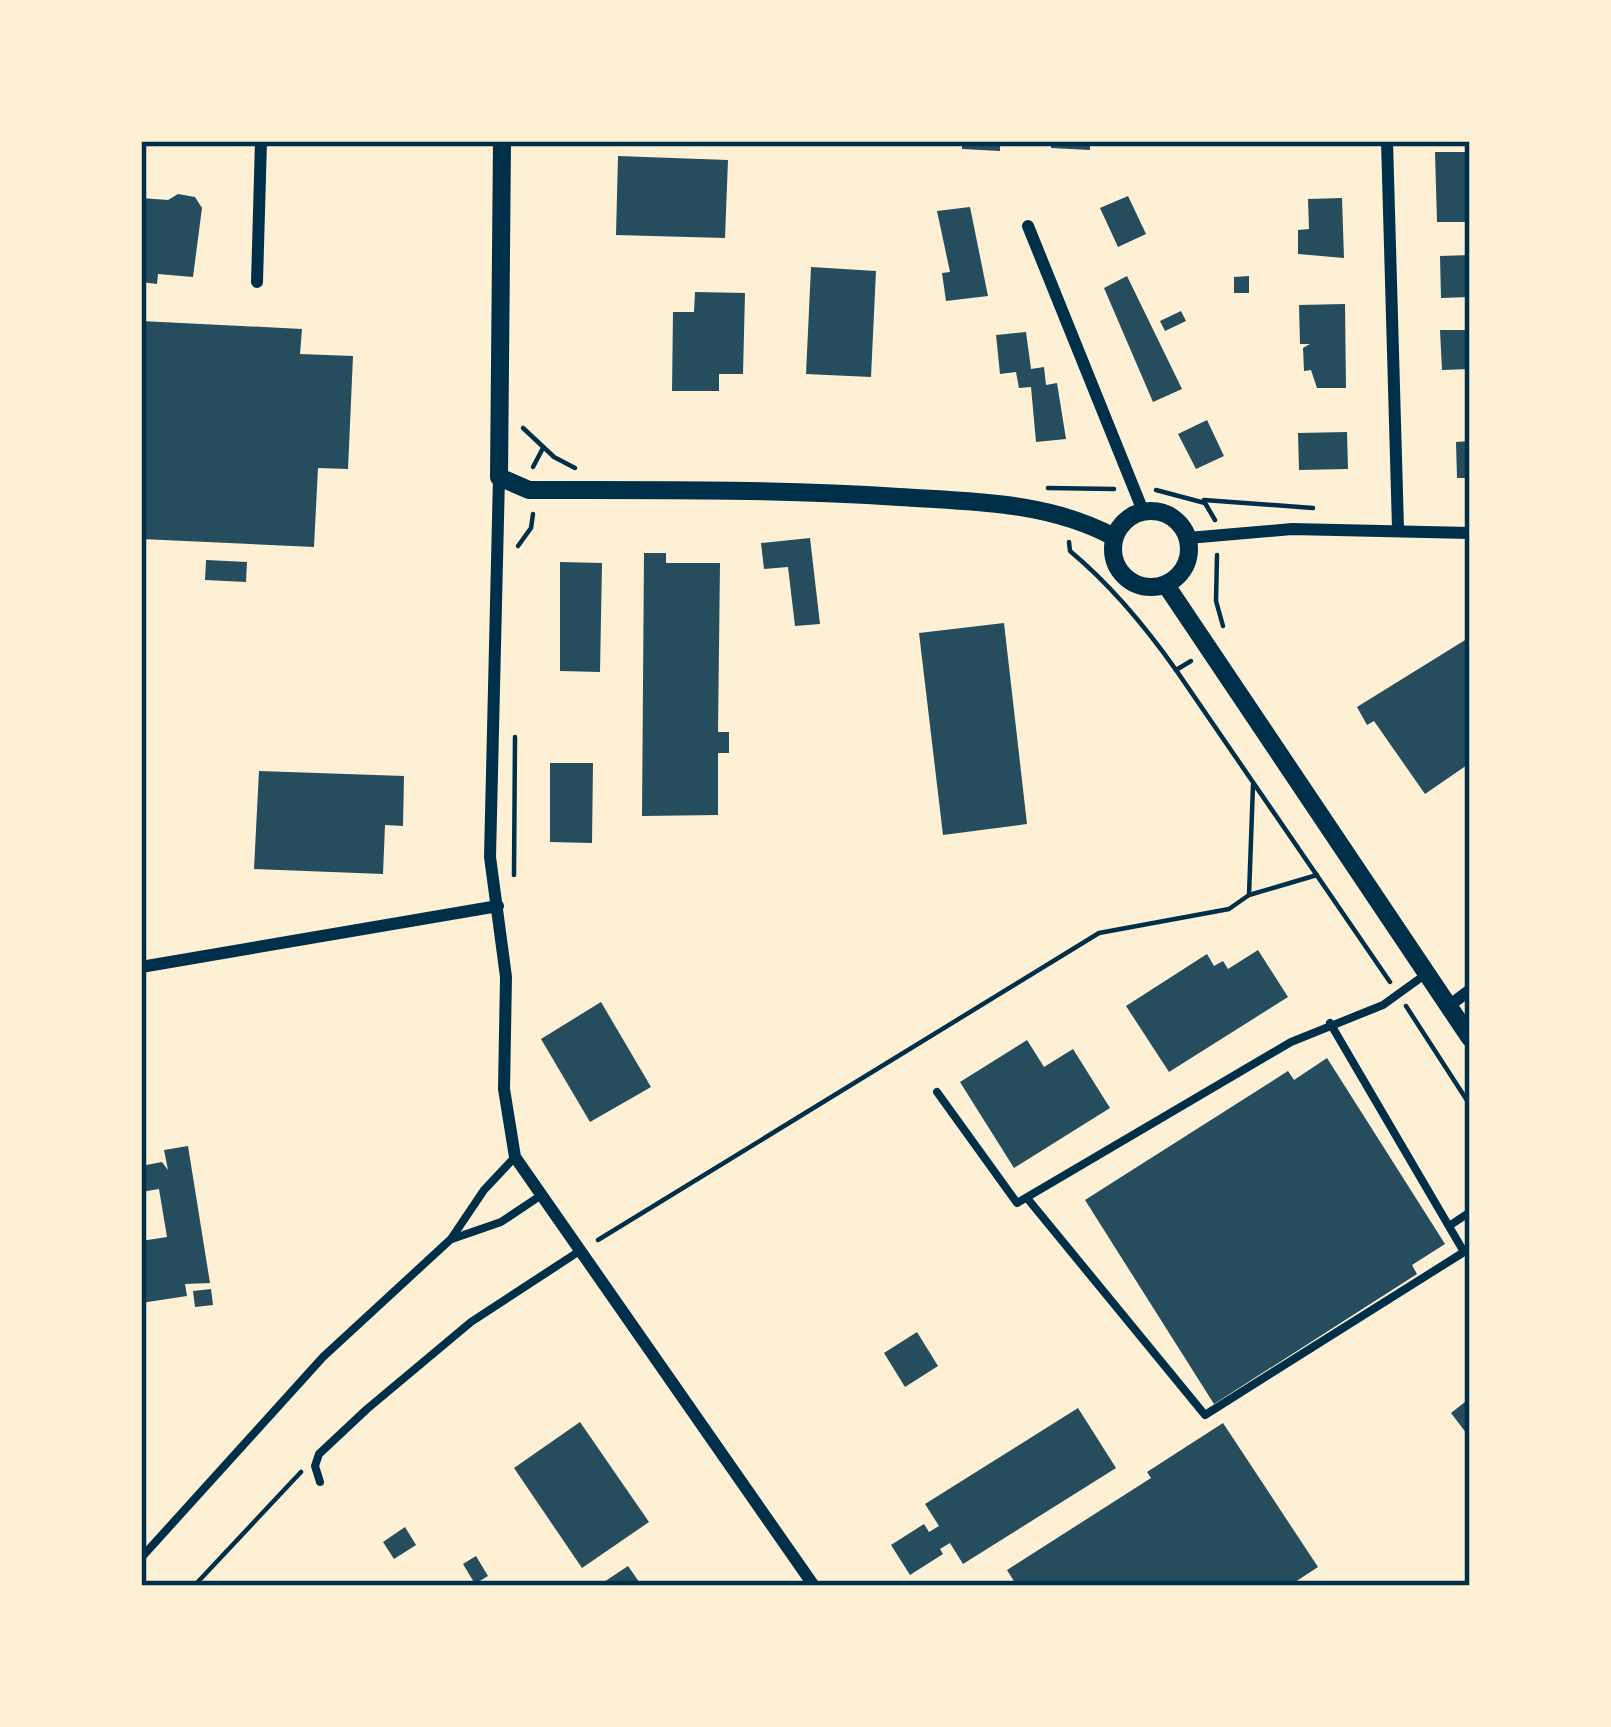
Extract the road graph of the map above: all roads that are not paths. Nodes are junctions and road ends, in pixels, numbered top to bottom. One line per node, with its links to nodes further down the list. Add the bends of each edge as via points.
1 (261, 141): 5 (street)
2 (502, 141): 6 (street)
3 (1387, 141): 8 (street)
4 (1028, 226): 7 (street)
5 (257, 282)
6 (499, 478): 10 (street, via 529,490 805,491 1010,505); 13 (street, via 490,857)
7 (1143, 511): 10 (street); 11 (street, via 1166,513)
8 (1398, 528): 9 (street); 11 (street)
9 (1470, 533)
10 (1114, 537): 12 (street, via 1114,562 1130,582)
11 (1188, 538): 12 (street, via 1188,560)
12 (1166, 585): 15 (street)
13 (498, 906): 14 (street); 21 (street, via 504,1088)
14 (141, 967)
15 (1427, 973): 17 (street); 18 (lane, via 1399,995)
16 (1470, 990): 17 (street)
17 (1450, 1005): 19 (street)
18 (1330, 1023): 23 (lane); 25 (lane)
19 (1470, 1039)
20 (937, 1092): 23 (lane, via 1017,1203)
21 (515, 1157): 22 (street); 26 (lane)
22 (542, 1194): 26 (lane, via 501,1222); 27 (street)
23 (1027, 1198): 25 (lane, via 1205,1415 1464,1252)
24 (1470, 1213): 25 (lane)
25 (1449, 1226)
26 (451, 1239): 29 (lane, via 323,1357)
27 (578, 1252): 28 (lane, via 470,1322 319,1454); 30 (street)
28 (320, 1482)
29 (141, 1558)
30 (814, 1586)

